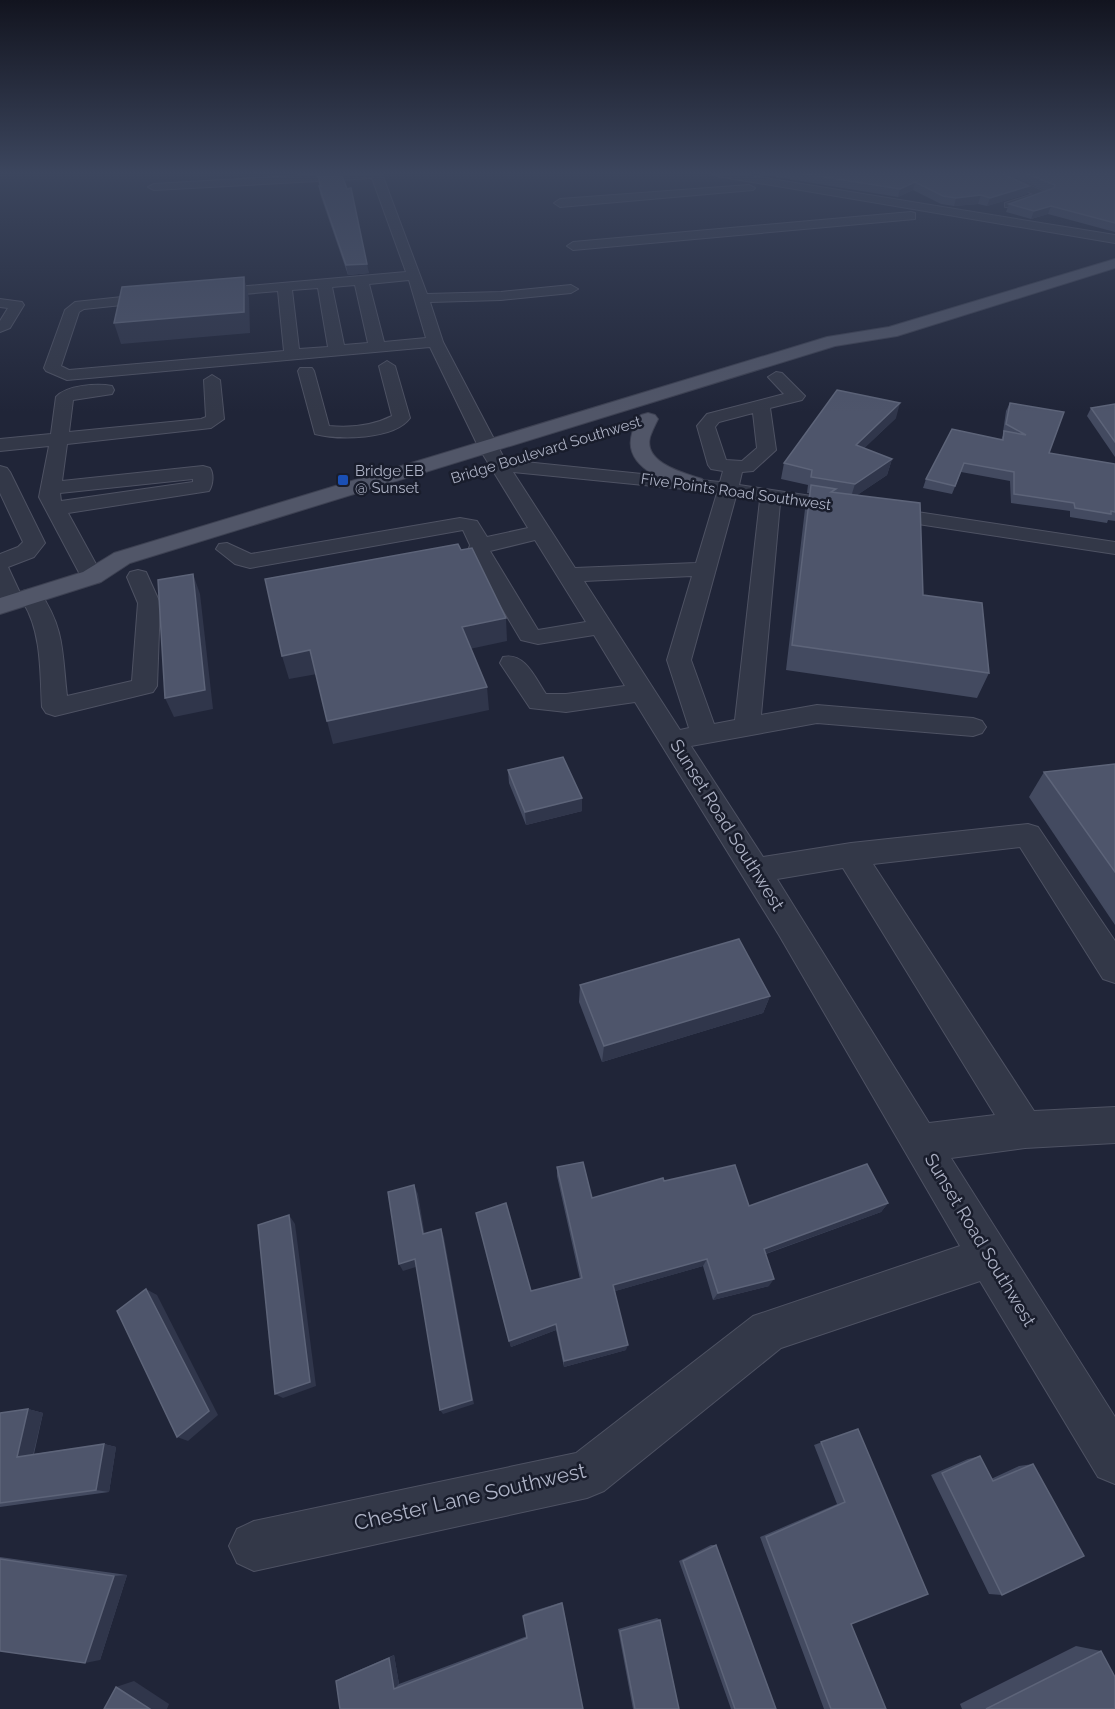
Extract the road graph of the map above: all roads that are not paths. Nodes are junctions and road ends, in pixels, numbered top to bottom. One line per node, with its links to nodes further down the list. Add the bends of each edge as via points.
1 (405, 253): 3 (street, Sunset Road Southwest)
2 (1115, 263): 13 (main road, Bridge Boulevard Southwest)
3 (413, 276): 4 (street); 10 (street, Sunset Road Southwest)
4 (361, 280): 5 (street); 15 (street)
5 (324, 283): 6 (street); 16 (street)
6 (285, 286): 8 (street); 17 (street)
7 (571, 290): 10 (street)
8 (194, 294)
9 (171, 296): 17 (street, via 80,304 72,310 52,368 67,375)
10 (422, 298): 14 (street, Sunset Road Southwest)
11 (0, 303): 12 (street, via 16,305 6,325)
12 (0, 327)
13 (891, 332): 20 (main road, Bridge Boulevard Southwest, via 854,352); 29 (main road, Bridge Boulevard Southwest, via 833,341)
14 (435, 342): 15 (street); 29 (street, Sunset Road Southwest, via 434,361)
15 (377, 347): 16 (street)
16 (337, 351): 17 (street)
17 (292, 355)
18 (388, 366): 19 (street, via 401,418 380,427 332,433 321,430)
19 (306, 372)
20 (776, 377): 23 (street, via 796,396); 24 (main road, Bridge Boulevard Southwest)
21 (212, 380): 26 (street, via 215,418 205,423)
22 (120, 388): 26 (street, via 65,397)
23 (761, 405): 30 (street, via 767,450 746,467); 30 (street, via 713,418 706,426 718,465)
24 (648, 419): 25 (main road, Bridge Boulevard Southwest); 33 (main road, via 639,439 640,453 660,471)
25 (627, 425)
26 (59, 439): 27 (street); 34 (street)
27 (0, 445)
28 (544, 451): 29 (main road, Bridge Boulevard Southwest)
29 (494, 456): 31 (main road, Bridge Boulevard Southwest); 33 (street, Five Points Road Southwest); 38 (street, Sunset Road Southwest); 49 (main road, Bridge Boulevard Southwest, via 122,558)
30 (734, 466): 35 (street)
31 (478, 471)
32 (0, 472): 44 (street, via 34,543 26,552)
33 (694, 484): 35 (street, Five Points Road Southwest)
34 (51, 488): 37 (street, via 50,496); 37 (street, via 203,472 202,487)
35 (727, 489): 36 (street, Five Points Road Southwest); 45 (street)
36 (771, 495): 41 (street, Five Points Road Southwest); 54 (street)
37 (57, 508): 49 (street)
38 (541, 532): 40 (street); 48 (street, Sunset Road Southwest)
39 (262, 538): 42 (main road)
40 (481, 545): 42 (street, via 470,525 460,524 250,561); 51 (street, via 479,551 530,635)
41 (1115, 548)
42 (227, 549): 43 (main road)
43 (205, 556)
44 (0, 562)
45 (704, 569): 48 (street); 56 (street, via 679,660)
46 (0, 571): 50 (street)
47 (149, 573): 49 (main road, Bridge Boulevard Southwest); 50 (street, via 144,686 55,707 44,617)
48 (569, 575): 51 (street, Sunset Road Southwest)
49 (92, 577): 50 (main road, Bridge Boulevard Southwest)
50 (14, 601)
51 (602, 627): 53 (street, Sunset Road Southwest)
52 (512, 663): 53 (street, via 539,702 566,703)
53 (643, 692): 56 (street, Sunset Road Southwest)
54 (747, 726): 55 (street, via 817,714); 56 (street)
55 (974, 727)
56 (689, 737): 58 (street, Sunset Road Southwest)
57 (851, 855): 58 (street); 59 (street, via 1028,835); 61 (street)
58 (755, 870): 62 (street, Sunset Road Southwest)
59 (1115, 969)
60 (1115, 1125): 61 (street)
61 (1025, 1130): 62 (street)
62 (920, 1143): 63 (street, Sunset Road Southwest)
63 (989, 1257): 64 (street, Sunset Road Southwest); 65 (street, Chester Lane Southwest, via 768,1331 587,1474)
64 (1115, 1460)
65 (254, 1546)

